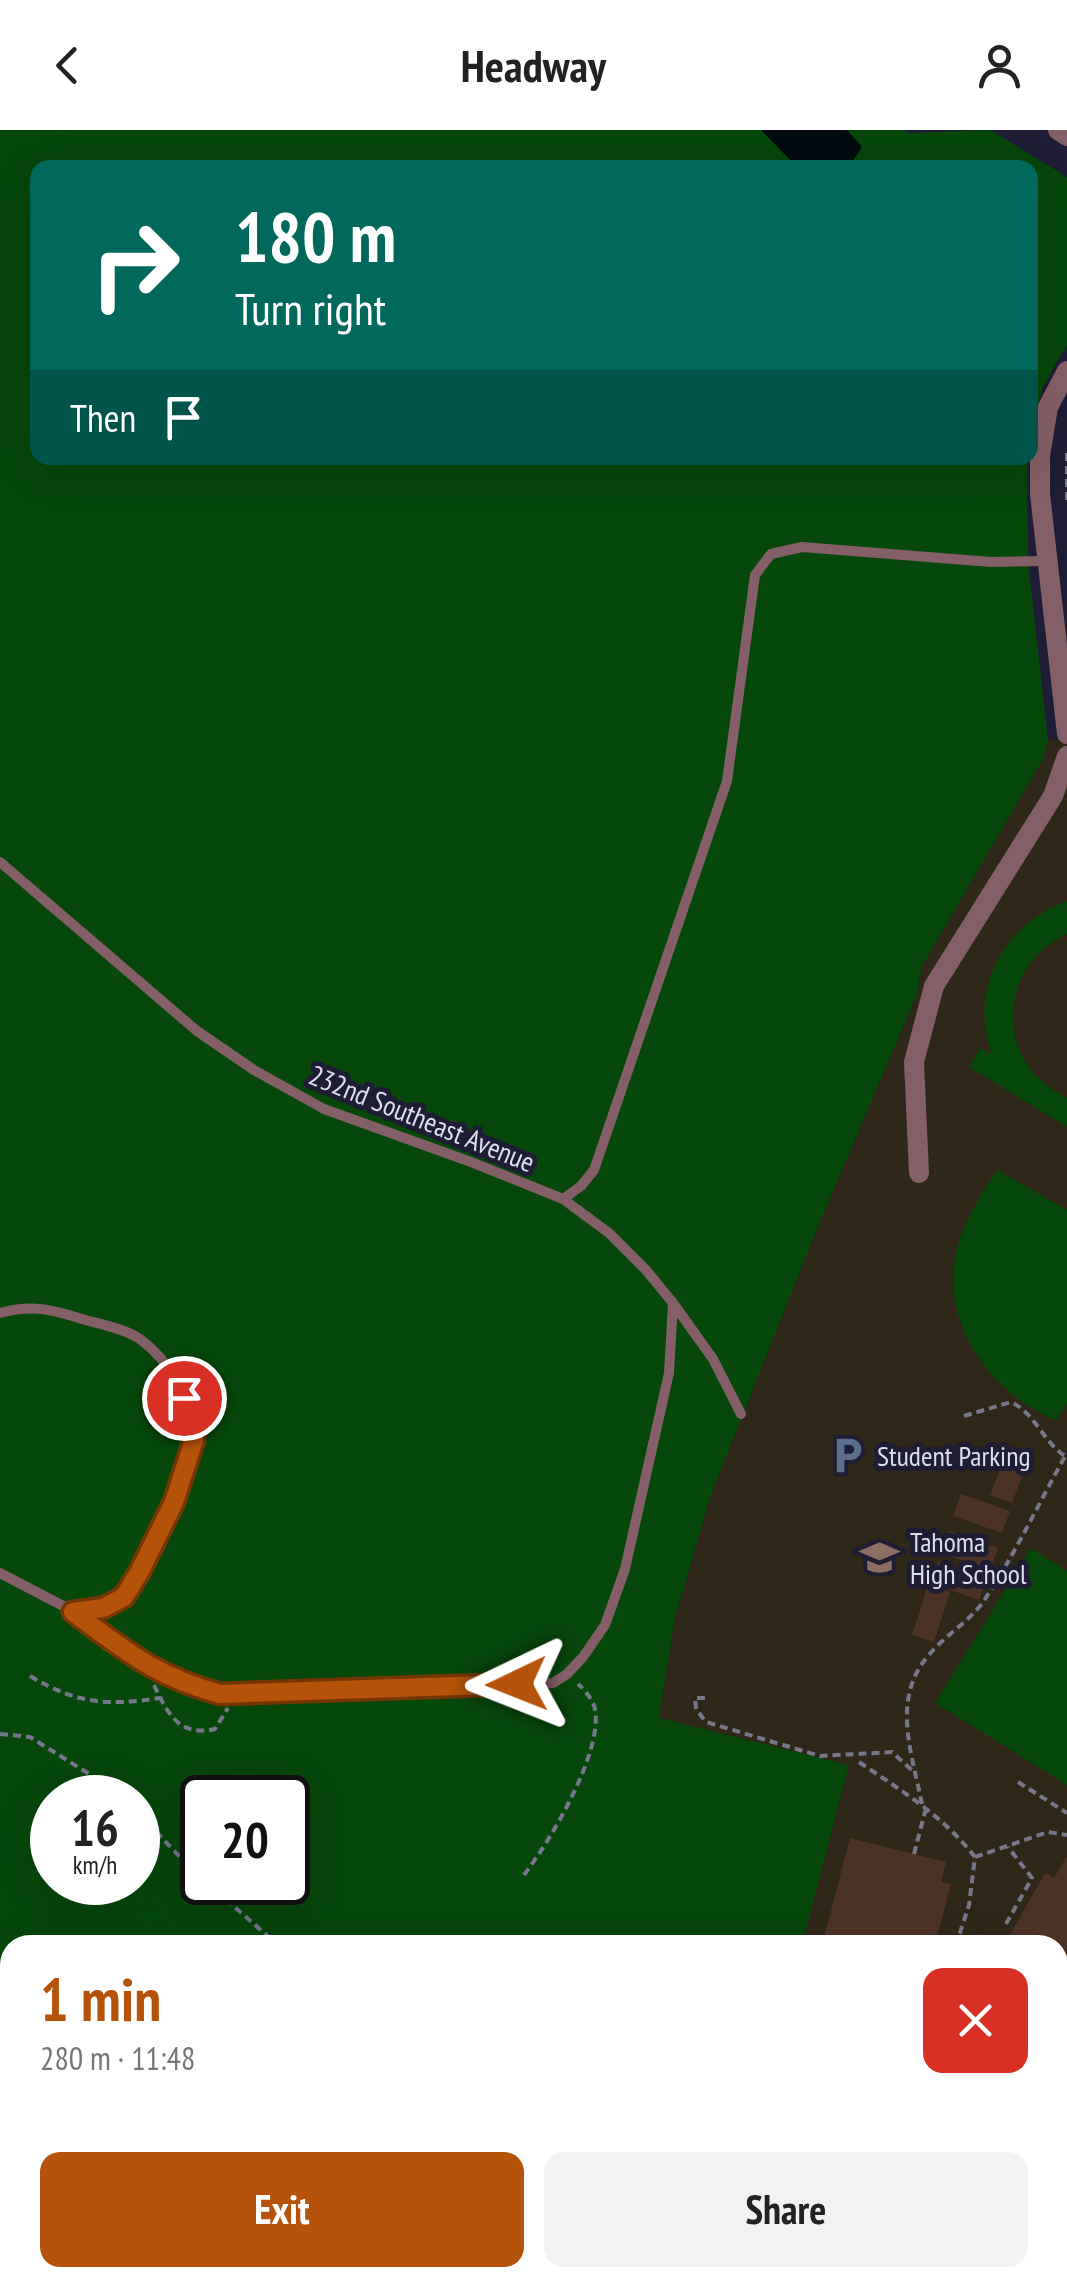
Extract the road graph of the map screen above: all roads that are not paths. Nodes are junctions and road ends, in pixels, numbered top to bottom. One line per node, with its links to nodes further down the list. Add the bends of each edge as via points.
1 (1058, 130): 2 (street)
2 (1067, 136)
3 (1067, 371): 4 (street, via 1048,407 1040,456)
4 (1046, 561): 5 (street); 9 (lane, via 802,547 772,554 755,575 727,780 594,1170)
5 (1067, 734)
6 (1067, 756): 8 (street, via 1052,796 934,986 914,1062)
7 (0, 862): 9 (lane, 232nd Southeast Avenue, via 196,1031 254,1070 324,1108)
8 (919, 1174)
9 (563, 1199): 10 (lane, 232nd Southeast Avenue, via 609,1234)
10 (673, 1302): 12 (lane, 232nd Southeast Avenue); 14 (lane, via 669,1372 625,1568 605,1625 553,1682 230,1694 177,1682)
11 (0, 1312): 14 (lane, via 30,1306 138,1338 176,1376 193,1420 194,1440 174,1502 124,1597)
12 (741, 1414)
13 (0, 1573): 14 (lane)
14 (73, 1612)

